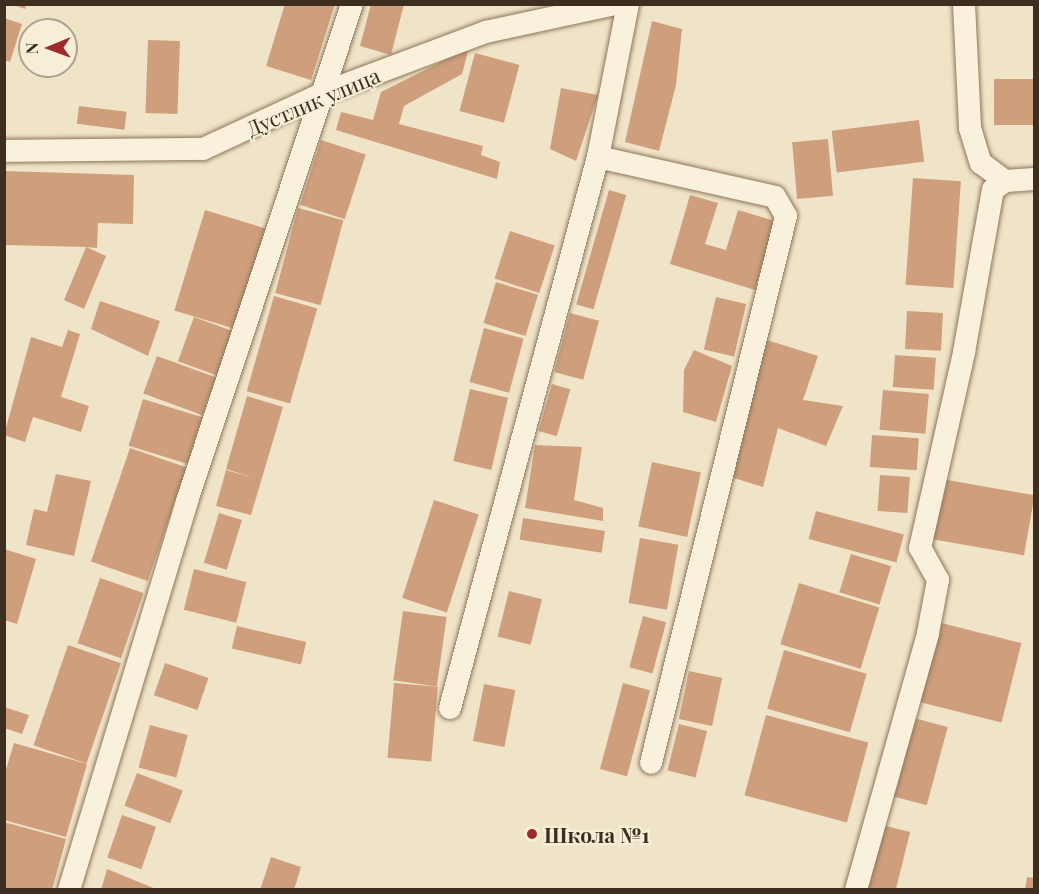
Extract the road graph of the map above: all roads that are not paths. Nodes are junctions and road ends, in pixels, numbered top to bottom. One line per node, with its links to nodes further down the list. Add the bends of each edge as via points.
1 (352, 4): 5 (street)
2 (616, 4): 5 (street, Дустлик улица, via 486,32)
3 (628, 4): 7 (street)
4 (964, 4): 9 (street, via 970,128 981,163)
5 (326, 92): 6 (street, Дустлик улица, via 203,150); 12 (street, via 187,501)
6 (4, 151)
7 (598, 157): 10 (street); 11 (street, via 775,197 786,216)
8 (1035, 179): 9 (street)
9 (1005, 181): 13 (street, via 993,190 964,352 920,548 938,580 928,633)
10 (450, 708)
11 (651, 763)
12 (69, 890)
13 (856, 890)

